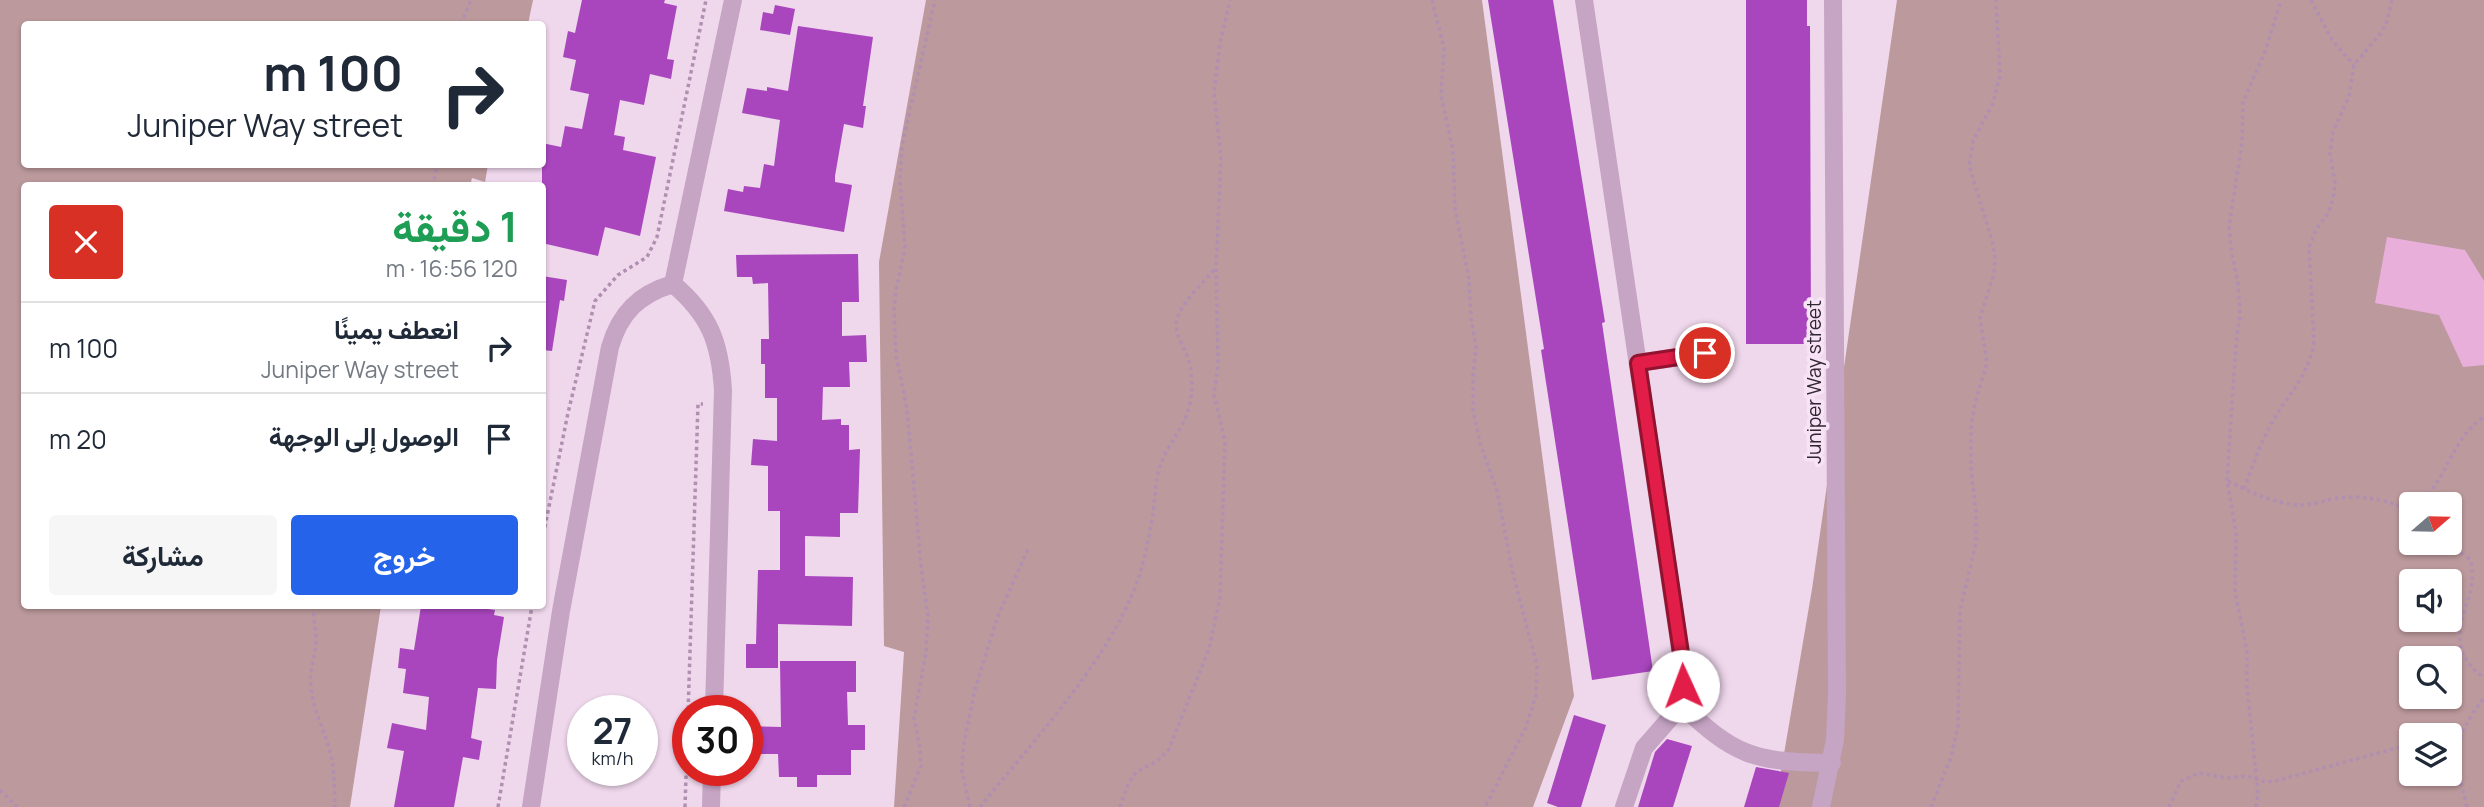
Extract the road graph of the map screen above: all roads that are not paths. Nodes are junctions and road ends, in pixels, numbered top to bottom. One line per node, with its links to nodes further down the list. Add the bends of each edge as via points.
1 (733, 0): 4 (street)
2 (1584, 0): 6 (street)
3 (1833, 0): 9 (street, Juniper Way street, via 1837,695)
4 (673, 284): 7 (street, via 712,330 722,369); 11 (street, via 632,306 610,347 561,611)
5 (1705, 353): 6 (street)
6 (1638, 363): 8 (street, via 1681,653 1683,686)
7 (714, 695)
8 (1678, 702): 9 (street, via 1719,739 1751,755); 13 (street, via 1644,748)
9 (1832, 763): 14 (street, Juniper Way street)
10 (712, 786): 12 (street)
11 (531, 807)
12 (711, 807)
13 (1624, 807)
14 (1821, 807)

